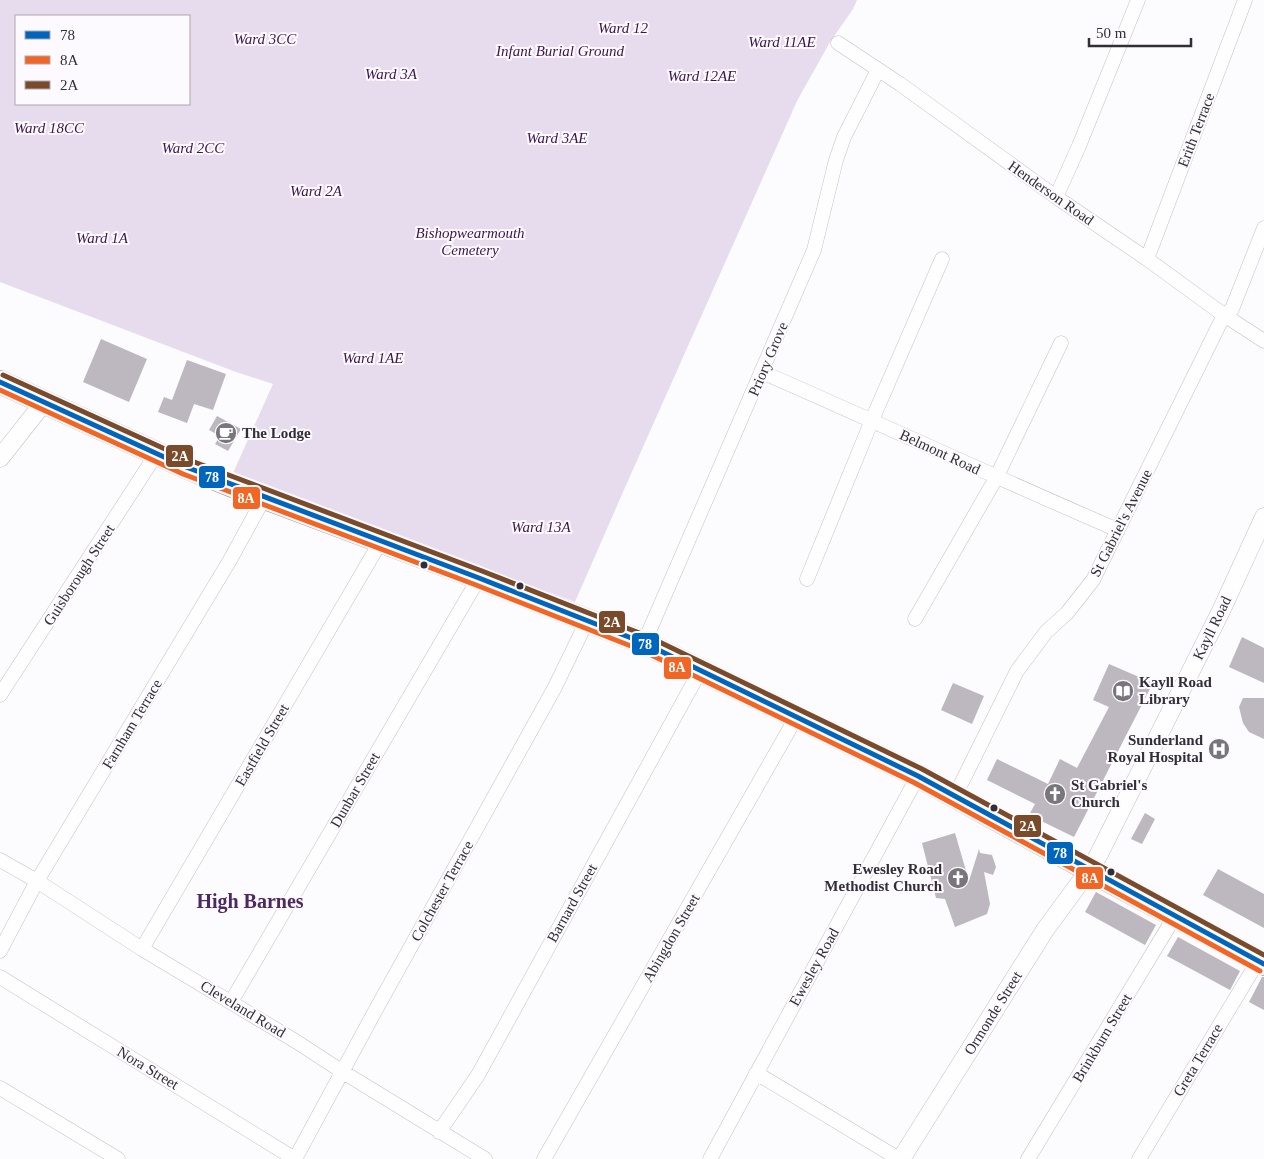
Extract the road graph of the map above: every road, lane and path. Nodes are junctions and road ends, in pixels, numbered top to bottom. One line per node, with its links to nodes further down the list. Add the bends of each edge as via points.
1 (1138, 0): 5 (street)
2 (1245, 0): 8 (street, Erith Terrace)
3 (838, 43): 4 (street, Henderson Road)
4 (878, 70): 5 (street, Henderson Road); 12 (street, Priory Grove, via 844,137 831,176 814,250)
5 (1056, 197): 8 (street, Henderson Road)
6 (1264, 228): 9 (street, St Gabriel's Avenue, via 1232,309)
7 (942, 259): 15 (street)
8 (1147, 259): 9 (street, Henderson Road)
9 (1224, 316): 10 (street, Henderson Road); 21 (street, St Gabriel's Avenue)
10 (1264, 341)
11 (1061, 343): 18 (street)
12 (762, 372): 15 (street, Belmont Road); 27 (street, Priory Grove)
13 (0, 382): 14 (main road)
14 (45, 401): 16 (main road); 17 (street)
15 (872, 420): 18 (street, Belmont Road); 24 (street)
16 (157, 453): 19 (main road); 29 (street, Guisborough Street)
17 (0, 458)
18 (996, 478): 21 (street, Belmont Road); 25 (street)
19 (264, 498): 22 (main road); 35 (street, Farnham Terrace, via 225,569)
20 (1264, 517): 34 (street, Kayll Road, via 1221,611)
21 (1118, 530): 32 (street, St Gabriel's Avenue, via 1093,580 1067,613 1046,632 1017,671)
22 (381, 541): 23 (main road); 37 (street, Eastfield Street)
23 (479, 578): 26 (main road); 41 (street, Dunbar Street)
24 (807, 579)
25 (915, 619)
26 (587, 621): 27 (main road); 42 (street, Colchester Terrace, via 555,687)
27 (644, 644): 28 (main road)
28 (700, 670): 30 (main road); 45 (street, Barnard Street, via 478,1075)
29 (0, 696)
30 (796, 716): 31 (main road); 49 (street, Abingdon Street)
31 (918, 776): 32 (main road); 43 (street, Ewesley Road)
32 (955, 796): 34 (main road)
33 (0, 860): 35 (street, Cleveland Road)
34 (1089, 870): 36 (main road); 51 (street, Ormonde Street, via 1046,930)
35 (37, 881): 37 (street, Cleveland Road); 38 (street, Farnham Terrace)
36 (1175, 916): 39 (main road); 52 (street, Brinkburn Street)
37 (142, 949): 41 (street, Cleveland Road)
38 (0, 950)
39 (1261, 962): 53 (street, Greta Terrace)
40 (0, 977): 47 (street, Nora Street)
41 (230, 1002): 42 (street, Cleveland Road)
42 (343, 1072): 45 (street, Cleveland Road); 47 (street, Colchester Terrace)
43 (756, 1072): 50 (street, Ewesley Road); 51 (street)
44 (0, 1088): 46 (street)
45 (439, 1132): 48 (street, Cleveland Road)
46 (118, 1159)
47 (295, 1159)
48 (485, 1159)
49 (544, 1159)
50 (710, 1159)
51 (900, 1159)
52 (1028, 1159)
53 (1139, 1159)

